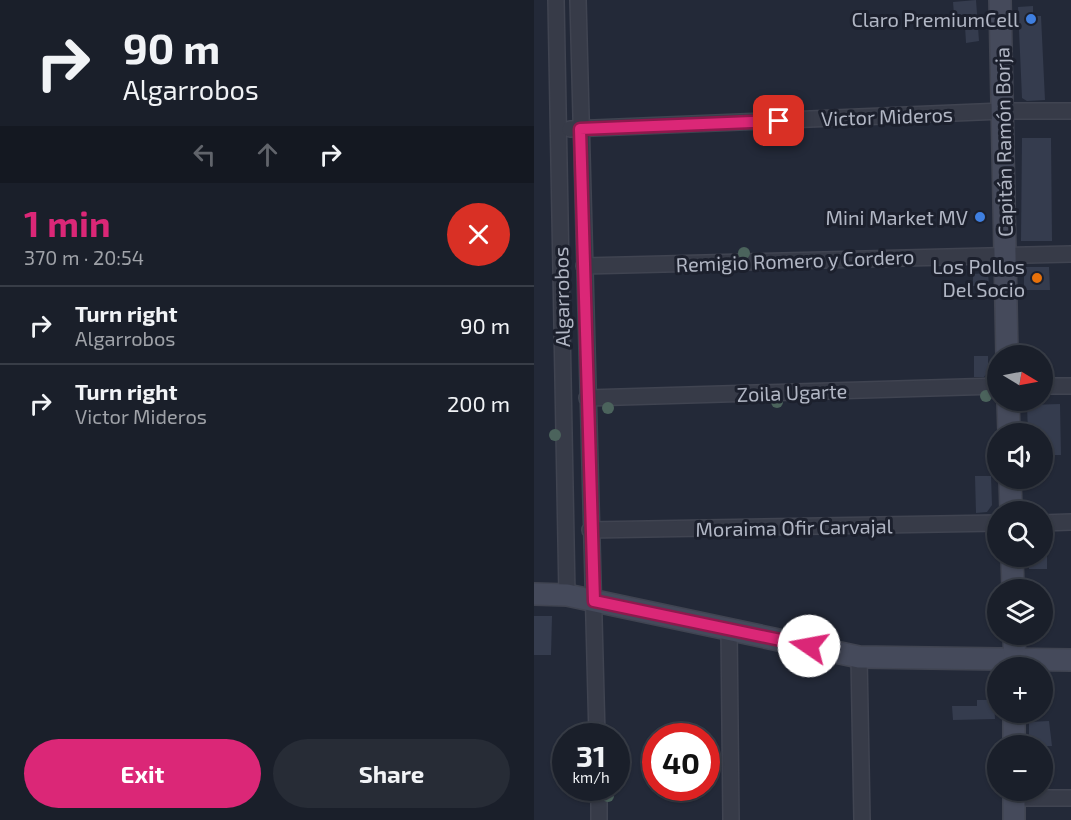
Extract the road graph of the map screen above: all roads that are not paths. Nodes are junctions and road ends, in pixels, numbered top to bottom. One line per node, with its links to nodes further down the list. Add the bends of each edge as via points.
1 (556, 0): 6 (street, Algarrobos)
2 (578, 0): 7 (street, Algarrobos)
3 (1000, 0): 4 (street, Capitán Ramón Borja)
4 (1003, 111): 5 (street, Victor Mideros); 7 (street, Victor Mideros); 8 (street, Capitán Ramón Borja)
5 (1071, 111)
6 (558, 129): 7 (street, Victor Mideros); 21 (street, Algarrobos)
7 (580, 129): 10 (street, Algarrobos)
8 (1005, 254): 9 (street, Remigio Romero y Cordero); 10 (street, Remigio Romero y Cordero); 11 (street, Capitán Ramón Borja)
9 (1071, 254)
10 (584, 266): 15 (street, Algarrobos)
11 (1007, 345)
12 (987, 386): 15 (street, Zoila Ugarte)
13 (1053, 386): 14 (street)
14 (1071, 386)
15 (587, 398): 19 (street, Algarrobos)
16 (1053, 522): 17 (street)
17 (1071, 522)
18 (987, 523): 19 (street, Moraima Ofir Carvajal)
19 (590, 530): 22 (street, Algarrobos)
20 (534, 594): 21 (street)
21 (567, 595): 22 (street)
22 (594, 601): 23 (street); 28 (street, Algarrobos)
23 (729, 628): 24 (street); 34 (street)
24 (859, 657): 27 (street); 35 (street)
25 (1071, 660): 26 (street)
26 (1053, 661)
27 (987, 662)
28 (597, 723)
29 (1053, 797): 30 (street)
30 (1071, 798)
31 (598, 801): 33 (street)
32 (1014, 801): 36 (street)
33 (599, 820)
34 (731, 820)
35 (862, 820)
36 (1014, 820)

